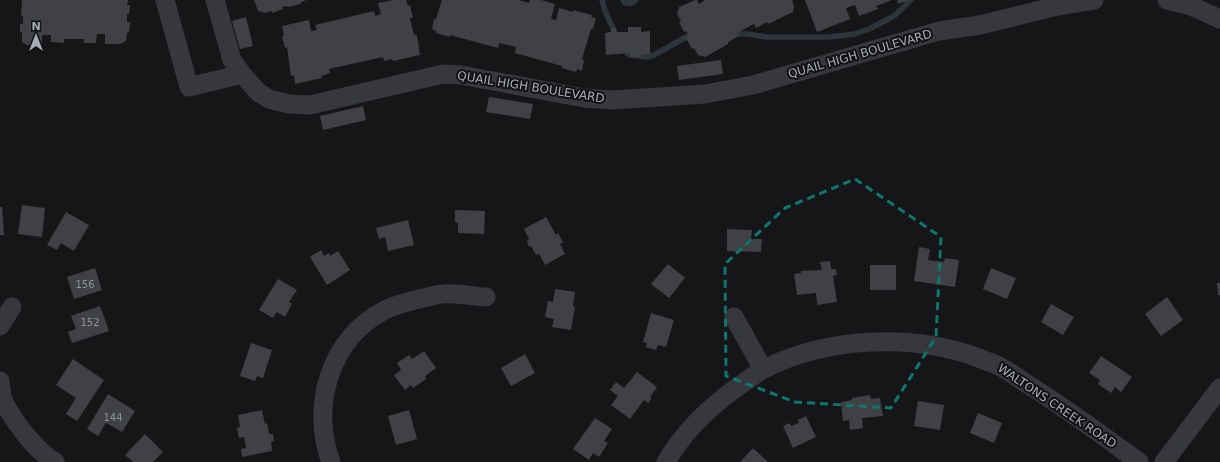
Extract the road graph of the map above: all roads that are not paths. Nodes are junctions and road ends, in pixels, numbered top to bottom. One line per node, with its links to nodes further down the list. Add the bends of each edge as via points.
1 (165, 0): 6 (street, via 189,87)
2 (215, 0): 6 (street, QUAIL HIGH BOULEVARD, via 232,60)
3 (1094, 0): 6 (street, QUAIL HIGH BOULEVARD, via 1057,6 980,25 939,31 753,85 705,94 606,100 443,74 310,105 289,104 269,99 258,92)
4 (1167, 0): 5 (street, via 1191,6)
5 (1220, 19)
6 (242, 74)
7 (486, 297): 15 (street, via 444,294 410,301 385,310 363,324 340,352 326,385 323,414)
8 (12, 307): 10 (street)
9 (734, 317): 11 (street)
10 (0, 326)
11 (763, 370): 16 (street, WALTONS CREEK ROAD, via 726,395 692,427); 17 (street, WALTONS CREEK ROAD, via 791,357 862,343 894,341 955,350 998,366 1038,390)
12 (0, 381): 14 (street, via 4,401 24,433 46,457)
13 (1220, 388): 18 (street)
14 (55, 462)
15 (331, 462)
16 (666, 462)
17 (1139, 462)
18 (1164, 462)

